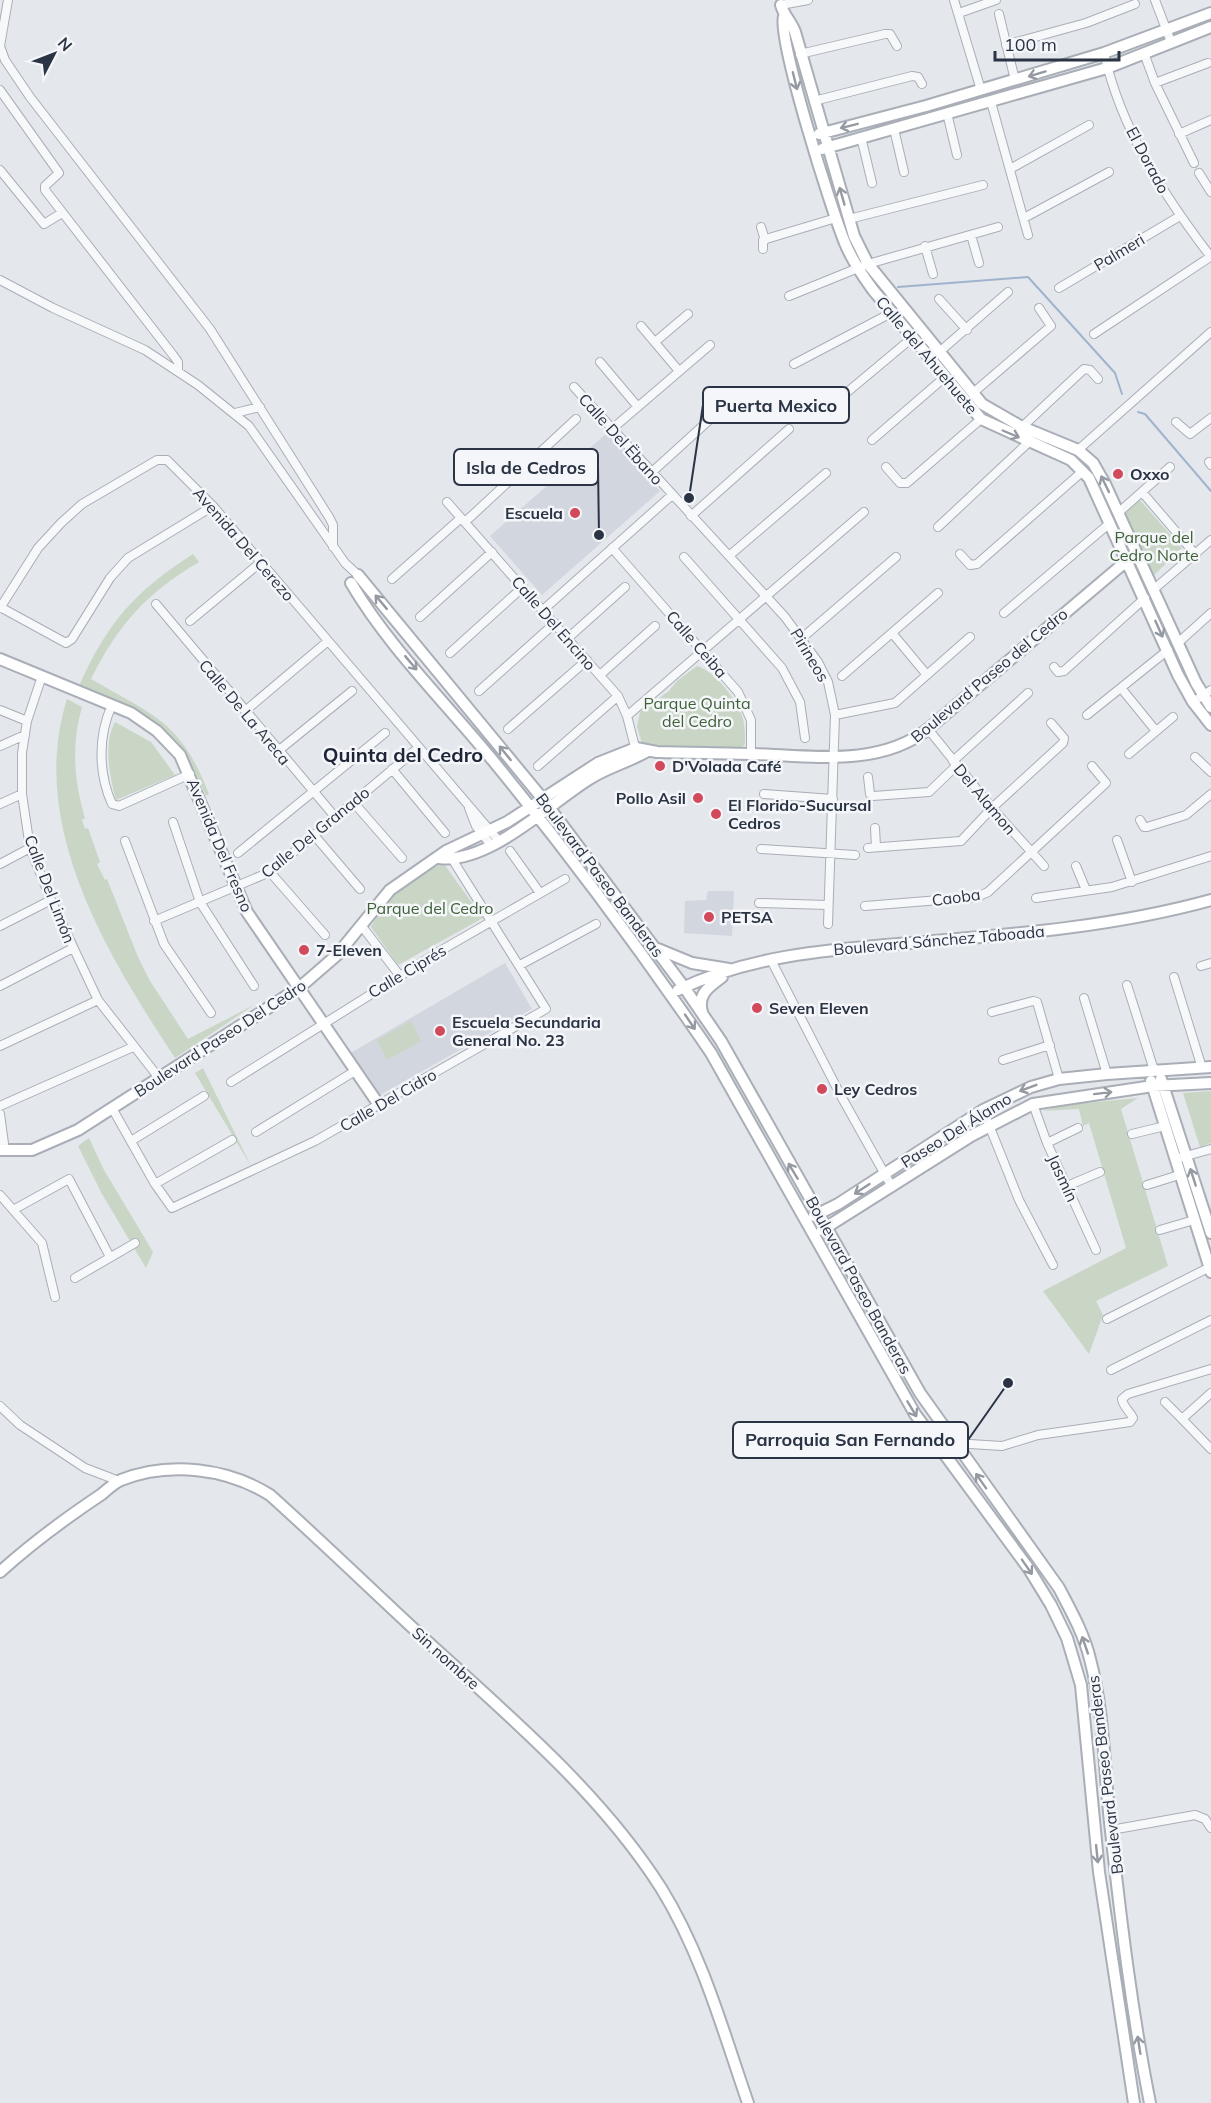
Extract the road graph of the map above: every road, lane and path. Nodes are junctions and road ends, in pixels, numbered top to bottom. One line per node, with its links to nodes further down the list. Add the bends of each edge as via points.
1 (8, 0): 93 (street, via 0,46 5,60 196,310)
2 (808, 0): 7 (street)
3 (954, 0): 8 (street)
4 (996, 0): 8 (street)
5 (1155, 0): 12 (street)
6 (1135, 4): 14 (street, via 1086,23)
7 (782, 11): 18 (street, Calle del Ahuehuete, via 791,23); 36 (street, Calle del Ahuehuete, one-way to 36, via 785,43)
8 (959, 13): 25 (street)
9 (1211, 13): 12 (street)
10 (999, 15): 14 (street)
11 (1211, 27): 13 (street)
12 (1167, 30): 13 (street); 16 (street)
13 (1171, 42): 17 (street)
14 (1006, 45): 21 (street)
15 (897, 46): 18 (street, via 890,34 885,34)
16 (1104, 53): 20 (street, El Dorado); 21 (street, one-way to 21)
17 (1144, 53): 20 (street); 22 (street)
18 (800, 54): 26 (street, Calle del Ahuehuete)
19 (1208, 63): 22 (street)
20 (1107, 68): 27 (street); 51 (street, El Dorado, via 1144,157)
21 (1015, 80): 25 (street)
22 (1155, 83): 35 (street)
23 (922, 84): 26 (street, via 912,76)
24 (0, 90): 50 (street, via 59,173 44,188)
25 (981, 90): 28 (street)
26 (814, 101): 34 (street, Calle del Ahuehuete)
27 (991, 102): 29 (street); 42 (street)
28 (926, 106): 30 (street); 34 (street, one-way to 34)
29 (948, 113): 30 (street); 40 (street)
30 (928, 118): 33 (street)
31 (1211, 120): 35 (street)
32 (1089, 125): 42 (street)
33 (894, 129): 37 (street); 44 (street)
34 (824, 132): 36 (street); 38 (street, Calle del Ahuehuete)
35 (1179, 135): 41 (street)
36 (812, 137): 39 (street, Calle del Ahuehuete)
37 (861, 137): 38 (street); 47 (street)
38 (828, 147): 39 (street); 54 (street, Calle del Ahuehuete, one-way to 38)
39 (816, 151): 52 (street, Calle del Ahuehuete)
40 (957, 155)
41 (1194, 163)
42 (1010, 169): 53 (street)
43 (0, 170): 50 (street, via 44,224)
44 (904, 172)
45 (1109, 172): 53 (street)
46 (1199, 173): 49 (street)
47 (872, 183)
48 (983, 184): 54 (street)
49 (1211, 192)
50 (62, 213): 87 (street, via 173,355)
51 (1180, 216): 62 (street, El Dorado); 68 (street, Palmeri)
52 (836, 218): 59 (street); 65 (street, Calle del Ahuehuete)
53 (1024, 218): 58 (street)
54 (849, 219): 64 (street, Calle del Ahuehuete)
55 (762, 227): 59 (street)
56 (998, 227): 57 (street)
57 (971, 235): 60 (street); 63 (street)
58 (1028, 235)
59 (765, 240): 61 (street, via 761,242)
60 (925, 246): 64 (street); 66 (street)
61 (763, 249)
62 (1211, 257): 78 (street)
63 (979, 263)
64 (868, 264): 65 (street); 82 (street, Calle del Ahuehuete)
65 (857, 268): 70 (street); 73 (street, Calle del Ahuehuete)
66 (933, 274)
67 (0, 280): 87 (street, Boulevard Paseo Banderas, via 145,350)
68 (1059, 288)
69 (1008, 291): 76 (street)
70 (789, 296)
71 (939, 299): 76 (street)
72 (1038, 308): 92 (street, via 1051,326)
73 (893, 312): 79 (street, Calle del Ahuehuete); 85 (street)
74 (688, 314): 80 (street)
75 (641, 326): 80 (street)
76 (967, 330): 82 (street)
77 (1211, 332): 106 (street)
78 (1094, 334)
79 (912, 338): 83 (street, Calle del Ahuehuete); 95 (street)
80 (655, 342): 86 (street)
81 (710, 345): 86 (street)
82 (941, 351): 83 (street); 92 (street, Calle del Ahuehuete)
83 (930, 358): 88 (street, Calle del Ahuehuete)
84 (600, 362): 94 (street)
85 (794, 364)
86 (679, 371): 94 (street)
87 (178, 372): 96 (street, Boulevard Paseo Banderas)
88 (945, 377): 99 (street, Calle del Ahuehuete); 104 (street)
89 (1098, 379): 101 (street, via 1084,369)
90 (574, 387): 102 (street, Calle Del Ëbano)
91 (739, 393): 110 (street)
92 (973, 393): 101 (street, Calle del Ahuehuete, via 994,412)
93 (260, 407): 96 (street); 123 (street, via 333,525)
94 (638, 407): 102 (street)
95 (827, 409)
96 (235, 413): 123 (street, Boulevard Paseo Banderas, via 249,426)
97 (1211, 418): 100 (street, via 1190,434)
98 (576, 419): 119 (street)
99 (981, 419): 105 (street, Calle del Ahuehuete, one-way to 105); 107 (street, via 907,483 900,483)
100 (1176, 422)
101 (1022, 427): 106 (street, Calle del Ahuehuete)
102 (612, 429): 110 (street, Calle Del Ëbano)
103 (789, 429): 118 (street)
104 (872, 441)
105 (1030, 441): 109 (street, Calle del Ahuehuete, via 1071,460); 121 (street)
106 (1078, 450): 117 (street, Calle del Ahuehuete, one-way to 106, via 1098,470)
107 (886, 467)
108 (1170, 467): 112 (street)
109 (1083, 471): 120 (street, Calle del Ahuehuete, via 1096,489); 126 (street, via 977,564 970,565)
110 (652, 472): 113 (street, Calle Del Ëbano)
111 (826, 473): 127 (street)
112 (1142, 492): 117 (street); 128 (street)
113 (672, 495): 118 (street, Calle Del Ëbano); 124 (street)
114 (447, 502): 119 (street, Calle Del Encino)
115 (213, 506): 132 (street, Avenida Del Cerezo); 141 (street, via 128,558 66,643); 141 (street, Avenida Del Cerezo, via 170,461 157,460 82,504 61,523 38,548)
116 (864, 512): 139 (street)
117 (1118, 513): 131 (street, Calle del Ahuehuete)
118 (691, 516): 127 (street, Calle Del Ëbano)
119 (463, 520): 125 (street, Calle Del Encino); 134 (street)
120 (1110, 524): 131 (street, Calle del Ahuehuete); 143 (street)
121 (938, 527)
122 (1211, 540): 128 (street)
123 (333, 547): 133 (street, Boulevard Paseo Banderas)
124 (612, 548): 142 (street); 157 (street, Calle Ceiba)
125 (492, 552): 135 (street, Calle Del Encino); 145 (street)
126 (960, 554)
127 (729, 555): 139 (street, Calle Del Ëbano)
128 (1196, 555): 138 (street)
129 (684, 557): 146 (street)
130 (896, 557): 153 (street)
131 (1131, 557): 138 (street, Calle del Ahuehuete); 184 (street, Boulevard Paseo del Cedro)
132 (261, 562): 147 (street); 154 (street, Avenida Del Cerezo)
133 (354, 579): 209 (street, Boulevard Paseo Banderas, one-way to 133); 213 (street, Boulevard Paseo Banderas, one-way to 213, via 386,633)
134 (392, 579)
135 (523, 587): 142 (street, Calle Del Encino); 158 (street)
136 (625, 587): 152 (street)
137 (938, 592): 150 (street)
138 (1149, 594): 155 (street, Calle del Ahuehuete); 156 (street, Calle del Ahuehuete, one-way to 156); 161 (street, via 1064,670 1058,672)
139 (767, 597): 146 (street); 153 (street, Pirineos)
140 (156, 604): 175 (street, Calle De La Areca)
141 (0, 608)
142 (543, 610): 148 (street, Calle Del Encino)
143 (1004, 613)
144 (1211, 613): 155 (street)
145 (420, 617)
146 (740, 620): 157 (street); 188 (street, via 791,684 800,702)
147 (190, 621)
148 (555, 623): 152 (street, Calle Del Encino); 168 (street)
149 (654, 626): 162 (street)
150 (892, 633): 163 (street); 165 (street)
151 (970, 637): 163 (street)
152 (568, 638): 160 (street, Calle Del Encino)
153 (802, 638): 176 (street, Pirineos, via 828,682)
154 (328, 641): 175 (street); 190 (street, Avenida Del Cerezo)
155 (1179, 642): 171 (street, Calle del Ahuehuete)
156 (1168, 650): 166 (street); 171 (street, Calle del Ahuehuete)
157 (703, 651): 178 (street); 193 (street, Calle Ceiba, via 747,706)
158 (450, 652)
159 (0, 659): 164 (street, Avenida Del Fresno)
160 (587, 660): 162 (street, Calle Del Encino); 183 (street)
161 (1054, 667)
162 (600, 675): 170 (street, Calle Del Encino)
163 (927, 675): 176 (street, via 895,703)
164 (42, 676): 172 (street, Avenida Del Fresno); 180 (street, Calle Del Limón)
165 (842, 676)
166 (1121, 688): 177 (street); 185 (street)
167 (352, 691): 191 (street)
168 (479, 691)
169 (1028, 693): 197 (street)
170 (618, 696): 178 (street, Calle Del Encino); 198 (street)
171 (1202, 696): 173 (street, Calle del Ahuehuete); 182 (street, Calle del Ahuehuete)
172 (112, 705): 202 (street, Avenida Del Fresno, via 157,731 180,755); 202 (street, via 102,735 112,804 119,806)
173 (1211, 707)
174 (0, 710): 180 (street)
175 (245, 711): 191 (street, Calle De La Areca)
176 (835, 715): 196 (street, Pirineos)
177 (1087, 715)
178 (627, 716): 192 (street, Calle Del Encino)
179 (1173, 717): 185 (street)
180 (27, 721): 187 (street, Calle Del Limón)
181 (1052, 723): 212 (street, via 1064,738 1063,743)
182 (1211, 725)
183 (508, 729)
184 (928, 729): 196 (street, Boulevard Paseo del Cedro, via 895,748); 197 (street, Del Alamon)
185 (1156, 731): 194 (street)
186 (385, 733): 204 (street)
187 (25, 735): 189 (street); 205 (street, Calle Del Limón)
188 (805, 738)
189 (0, 746)
190 (417, 748): 200 (street, Calle Del Granado); 218 (street, Avenida Del Cerezo)
191 (278, 751): 204 (street, Calle De La Areca)
192 (640, 752): 193 (street, Boulevard Paseo del Cedro); 209 (street, Boulevard Paseo del Cedro)
193 (751, 754): 196 (street, Boulevard Paseo del Cedro)
194 (1129, 754)
195 (1195, 756): 201 (street)
196 (835, 757): 208 (street, Pirineos)
197 (955, 763): 203 (street, via 933,789 924,793 873,796); 212 (street, Del Alamon)
198 (538, 766)
199 (1092, 766): 229 (street, Caoba, via 1106,783)
200 (392, 769): 210 (street, Calle Del Granado); 219 (street)
201 (1211, 772)
202 (190, 774): 240 (street, Avenida Del Fresno)
203 (868, 777)
204 (312, 791): 214 (street, Calle De La Areca); 227 (street)
205 (22, 794): 211 (street); 224 (street, Calle Del Limón)
206 (764, 794): 208 (street)
207 (1211, 794): 215 (street, via 1179,818 1147,827)
208 (833, 799): 228 (street, Pirineos)
209 (546, 802): 213 (street, Boulevard Paseo del Cedro); 258 (street, Boulevard Paseo Banderas)
210 (354, 803): 214 (street, Calle Del Granado); 233 (street)
211 (0, 804)
212 (992, 808): 217 (street, via 959,842 872,847); 229 (street, Del Alamon)
213 (533, 811): 218 (street, Boulevard Paseo del Cedro); 223 (street, Boulevard Paseo del Cedro); 272 (street, Boulevard Paseo Banderas)
214 (336, 818): 220 (street, Calle Del Granado)
215 (1140, 820)
216 (173, 822): 247 (street)
217 (875, 828)
218 (487, 832): 223 (street, Avenida Del Cerezo); 231 (street, Boulevard Paseo del Cedro)
219 (445, 834)
220 (314, 835): 237 (street, Calle Del Granado); 241 (street)
221 (1118, 840): 239 (street)
222 (125, 841): 251 (street)
223 (495, 843): 231 (street, Boulevard Paseo del Cedro)
224 (30, 848): 234 (street); 245 (street, Calle Del Limón)
225 (760, 849): 228 (street)
226 (510, 851): 243 (street)
227 (237, 853)
228 (831, 853): 230 (street); 249 (street, Pirineos)
229 (1032, 853): 235 (street, Del Alamon); 250 (street, Caoba, via 982,895)
230 (855, 855)
231 (446, 856): 252 (street, Calle Del Cidro); 255 (street, Boulevard Paseo Del Cedro, via 395,885)
232 (1211, 856): 239 (street)
233 (402, 858)
234 (0, 864)
235 (1044, 866)
236 (1076, 866): 242 (street)
237 (270, 872): 240 (street, Calle Del Granado); 257 (street)
238 (565, 879): 243 (street, Calle Ciprés)
239 (1132, 882): 242 (street)
240 (236, 888): 247 (street, Calle Del Granado); 271 (street, Avenida Del Fresno, via 247,912)
241 (360, 889)
242 (1086, 890): 244 (street)
243 (540, 893): 252 (street, Calle Ciprés)
244 (1036, 898)
245 (51, 900): 256 (street); 259 (street, Calle Del Limón)
246 (1211, 900): 260 (street, Boulevard Sánchez Taboada, via 1086,926 855,947)
247 (200, 902): 251 (street, Calle Del Granado); 269 (street)
248 (759, 903): 249 (street)
249 (827, 905): 254 (street, Pirineos)
250 (865, 906)
251 (154, 921): 276 (street, via 175,963)
252 (492, 921): 262 (street, Calle Del Cidro); 265 (street, Calle Ciprés)
253 (596, 924): 262 (street)
254 (828, 924)
255 (361, 925): 265 (street); 271 (street, Boulevard Paseo Del Cedro, via 324,969)
256 (0, 926)
257 (325, 935)
258 (654, 947): 264 (street, via 692,963); 270 (street, Boulevard Paseo Banderas)
259 (73, 948): 268 (street); 274 (street, Calle Del Limón)
260 (771, 960): 264 (street, Boulevard Sánchez Taboada); 313 (street)
261 (1211, 963): 263 (street)
262 (520, 965): 294 (street, Calle Del Cidro, via 546,1009)
263 (1201, 966)
264 (732, 970): 270 (street, Boulevard Sánchez Taboada); 277 (street, via 702,994)
265 (400, 976): 278 (street, Calle Ciprés)
266 (1174, 977): 283 (street)
267 (1127, 985): 284 (street)
268 (0, 986)
269 (254, 986)
270 (684, 987): 272 (street, Boulevard Sánchez Taboada); 277 (street, Boulevard Paseo Banderas)
271 (298, 988): 278 (street, Avenida Del Fresno); 287 (street, Boulevard Paseo Del Cedro)
272 (670, 994): 322 (street, Boulevard Paseo Banderas, one-way to 322, via 711,1053)
273 (1084, 998): 286 (street)
274 (98, 1000): 280 (street); 281 (street, Calle Del Limón)
275 (992, 1012): 279 (street, via 1038,1002)
276 (211, 1013)
277 (704, 1016): 321 (street, Boulevard Paseo Banderas, one-way to 277)
278 (323, 1022): 285 (street, Avenida Del Fresno); 289 (street, Calle Ciprés)
279 (1050, 1045): 282 (street); 288 (street)
280 (0, 1046)
281 (133, 1047): 287 (street, Calle Del Limón); 295 (street)
282 (1003, 1060)
283 (1206, 1068): 284 (street, Paseo Del Álamo)
284 (1153, 1070): 286 (street, Paseo Del Álamo); 291 (street)
285 (355, 1071): 294 (street, Avenida Del Fresno); 303 (street)
286 (1107, 1074): 288 (street, Paseo Del Álamo)
287 (159, 1078): 296 (street, Boulevard Paseo Del Cedro)
288 (1059, 1079): 297 (street, Paseo Del Álamo, one-way to 297, via 1031,1086)
289 (231, 1082)
290 (1211, 1083): 291 (street, Paseo Del Álamo)
291 (1158, 1086): 293 (street, Paseo Del Álamo, one-way to 291); 301 (street); 311 (street)
292 (204, 1096): 307 (street)
293 (1033, 1104): 300 (street, Paseo Del Álamo); 308 (street, Jasmín)
294 (379, 1105): 315 (street, Calle Del Cidro, via 315,1141 172,1208)
295 (0, 1107)
296 (112, 1108): 307 (street, Calle Del Cidro); 310 (street, Boulevard Paseo Del Cedro, via 47,1145)
297 (983, 1110): 299 (street, Paseo Del Álamo); 300 (street)
298 (0, 1114): 310 (street)
299 (963, 1123): 305 (street); 313 (street, Paseo Del Álamo)
300 (990, 1125): 305 (street, Paseo Del Álamo); 332 (street, via 1019,1200)
301 (1165, 1125): 304 (street); 311 (street)
302 (1078, 1128): 308 (street)
303 (256, 1132)
304 (1132, 1134)
305 (971, 1136): 318 (street, Paseo Del Álamo)
306 (232, 1140): 315 (street)
307 (131, 1141): 315 (street, Calle Del Cidro)
308 (1047, 1143): 317 (street, Jasmín)
309 (1211, 1149): 311 (street)
310 (2, 1151)
311 (1180, 1158): 314 (street); 326 (street, one-way to 311)
312 (1100, 1172): 317 (street)
313 (884, 1174): 318 (street); 321 (street, Paseo Del Álamo, one-way to 321)
314 (1179, 1175): 316 (street); 323 (street)
315 (155, 1184)
316 (1147, 1185)
317 (1067, 1186): 330 (street, Jasmín)
318 (892, 1187): 324 (street, Paseo Del Álamo)
319 (0, 1195): 320 (street)
320 (13, 1210): 331 (street, via 69,1179); 335 (street, via 42,1243)
321 (820, 1214): 322 (street, Paseo Del Álamo); 324 (street, Boulevard Paseo Banderas)
322 (806, 1220): 327 (street, Boulevard Paseo Banderas)
323 (1194, 1220): 325 (street); 328 (street)
324 (828, 1227): 327 (street, Paseo Del Álamo); 344 (street, Boulevard Paseo Banderas, via 920,1393)
325 (1160, 1230)
326 (1211, 1232): 328 (street)
327 (814, 1234): 351 (street, Boulevard Paseo Banderas, one-way to 351, via 915,1414 1029,1569 1067,1638 1081,1685)
328 (1199, 1234): 333 (street)
329 (135, 1243): 331 (street)
330 (1096, 1250)
331 (110, 1257): 334 (street)
332 (1053, 1265)
333 (1210, 1270): 336 (street)
334 (75, 1278)
335 (55, 1297)
336 (1107, 1319)
337 (1211, 1320): 339 (street)
338 (1211, 1369): 344 (street, via 1128,1394 1122,1399 1131,1414 1130,1422 1038,1435 1002,1446)
339 (1111, 1370)
340 (1211, 1393): 343 (street)
341 (1165, 1402): 343 (street)
342 (0, 1406): 346 (street, via 20,1425 86,1468)
343 (1182, 1419): 345 (street)
344 (954, 1443): 349 (street, Boulevard Paseo Banderas, one-way to 344, via 1098,1698 1078,1623 1059,1588)
345 (1211, 1449)
346 (119, 1481): 347 (street, Sin nombre, via 77,1509); 352 (street, Sin nombre, via 146,1473 195,1470 250,1482 301,1523 537,1742 606,1815 662,1890 684,1930 709,1991)
347 (0, 1572)
348 (1211, 1828): 349 (street, via 1205,1819 1195,1815)
349 (1111, 1830): 350 (street, Boulevard Paseo Banderas)
350 (1130, 1983): 351 (street); 354 (street, Boulevard Paseo Banderas, one-way to 350)
351 (1114, 1985): 353 (street, Boulevard Paseo Banderas)
352 (748, 2103)
353 (1134, 2103)
354 (1150, 2103)

